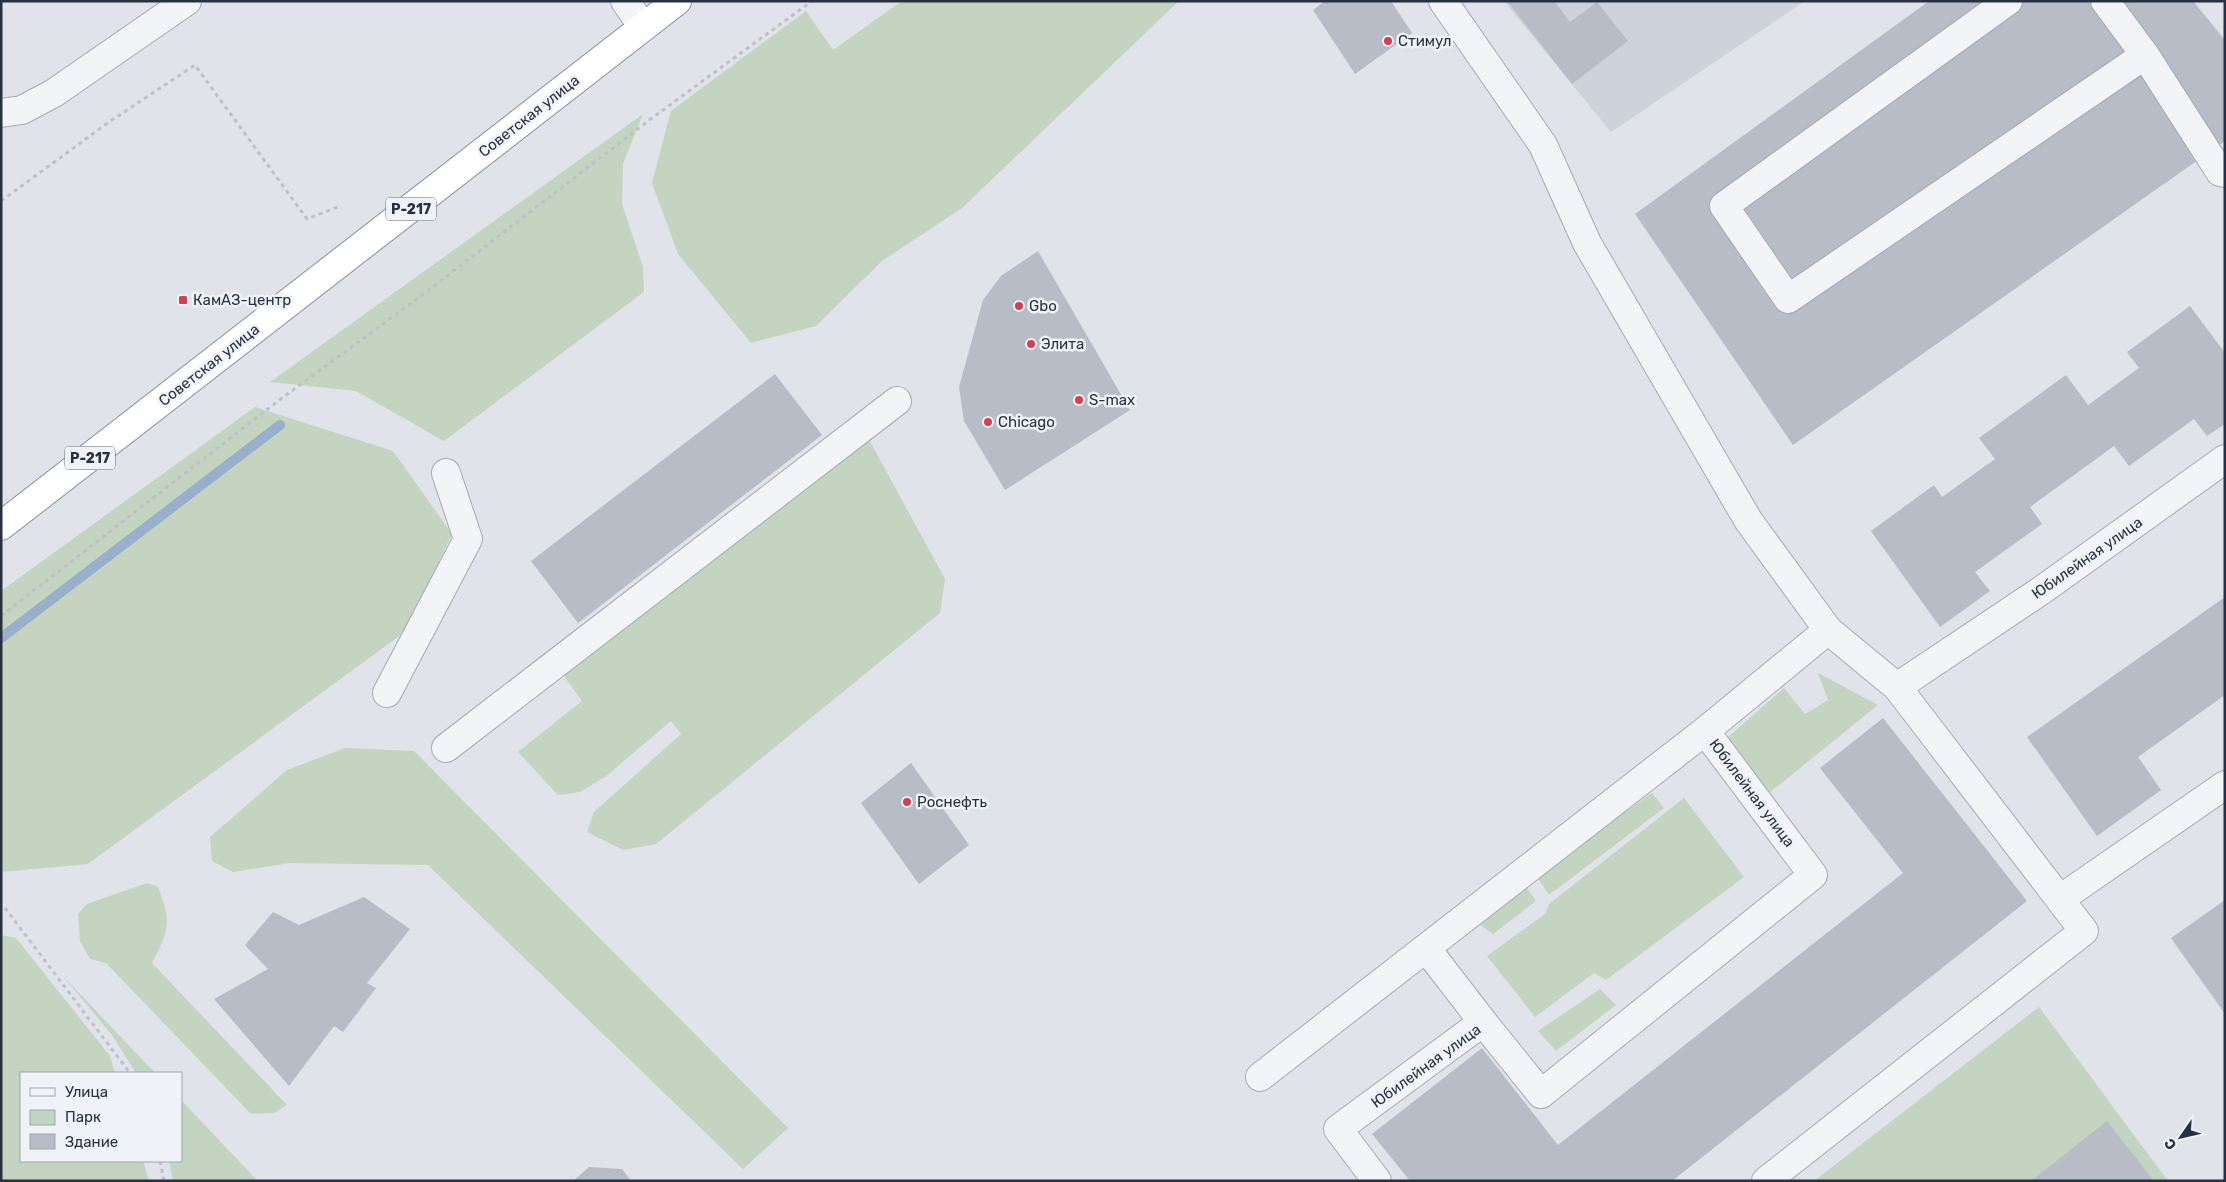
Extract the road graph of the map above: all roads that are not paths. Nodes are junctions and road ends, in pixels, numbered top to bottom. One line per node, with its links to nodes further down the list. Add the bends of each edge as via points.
1 (187, 1): 9 (street, via 54,93 22,110)
2 (625, 1): 7 (street)
3 (677, 1): 7 (highway, Советская улица / Р-217)
4 (1443, 1): 15 (street, via 1543,145 1587,243 1748,520)
5 (2008, 1): 8 (street, via 1724,206 1788,299)
6 (2105, 1): 8 (street)
7 (643, 27): 14 (highway, Советская улица / Р-217)
8 (2145, 55): 10 (street, via 2220,172)
9 (1, 113)
10 (2225, 173)
11 (897, 401): 19 (street)
12 (2225, 459): 16 (street, Юбилейная улица, via 2042,590)
13 (446, 473): 17 (street, via 468,539)
14 (1, 526)
15 (1828, 630): 16 (street); 18 (street, Юбилейная улица)
16 (1897, 687): 21 (street)
17 (387, 693)
18 (1705, 731): 22 (street); 23 (street, Юбилейная улица, via 1813,874 1541,1094)
19 (446, 748)
20 (2225, 785): 21 (street)
21 (2060, 899): 26 (street, via 2084,931)
22 (1426, 948): 23 (street); 24 (street)
23 (1483, 1022): 25 (street, Юбилейная улица, via 1338,1129)
24 (1260, 1077)
25 (1377, 1181)
26 (1766, 1181)

